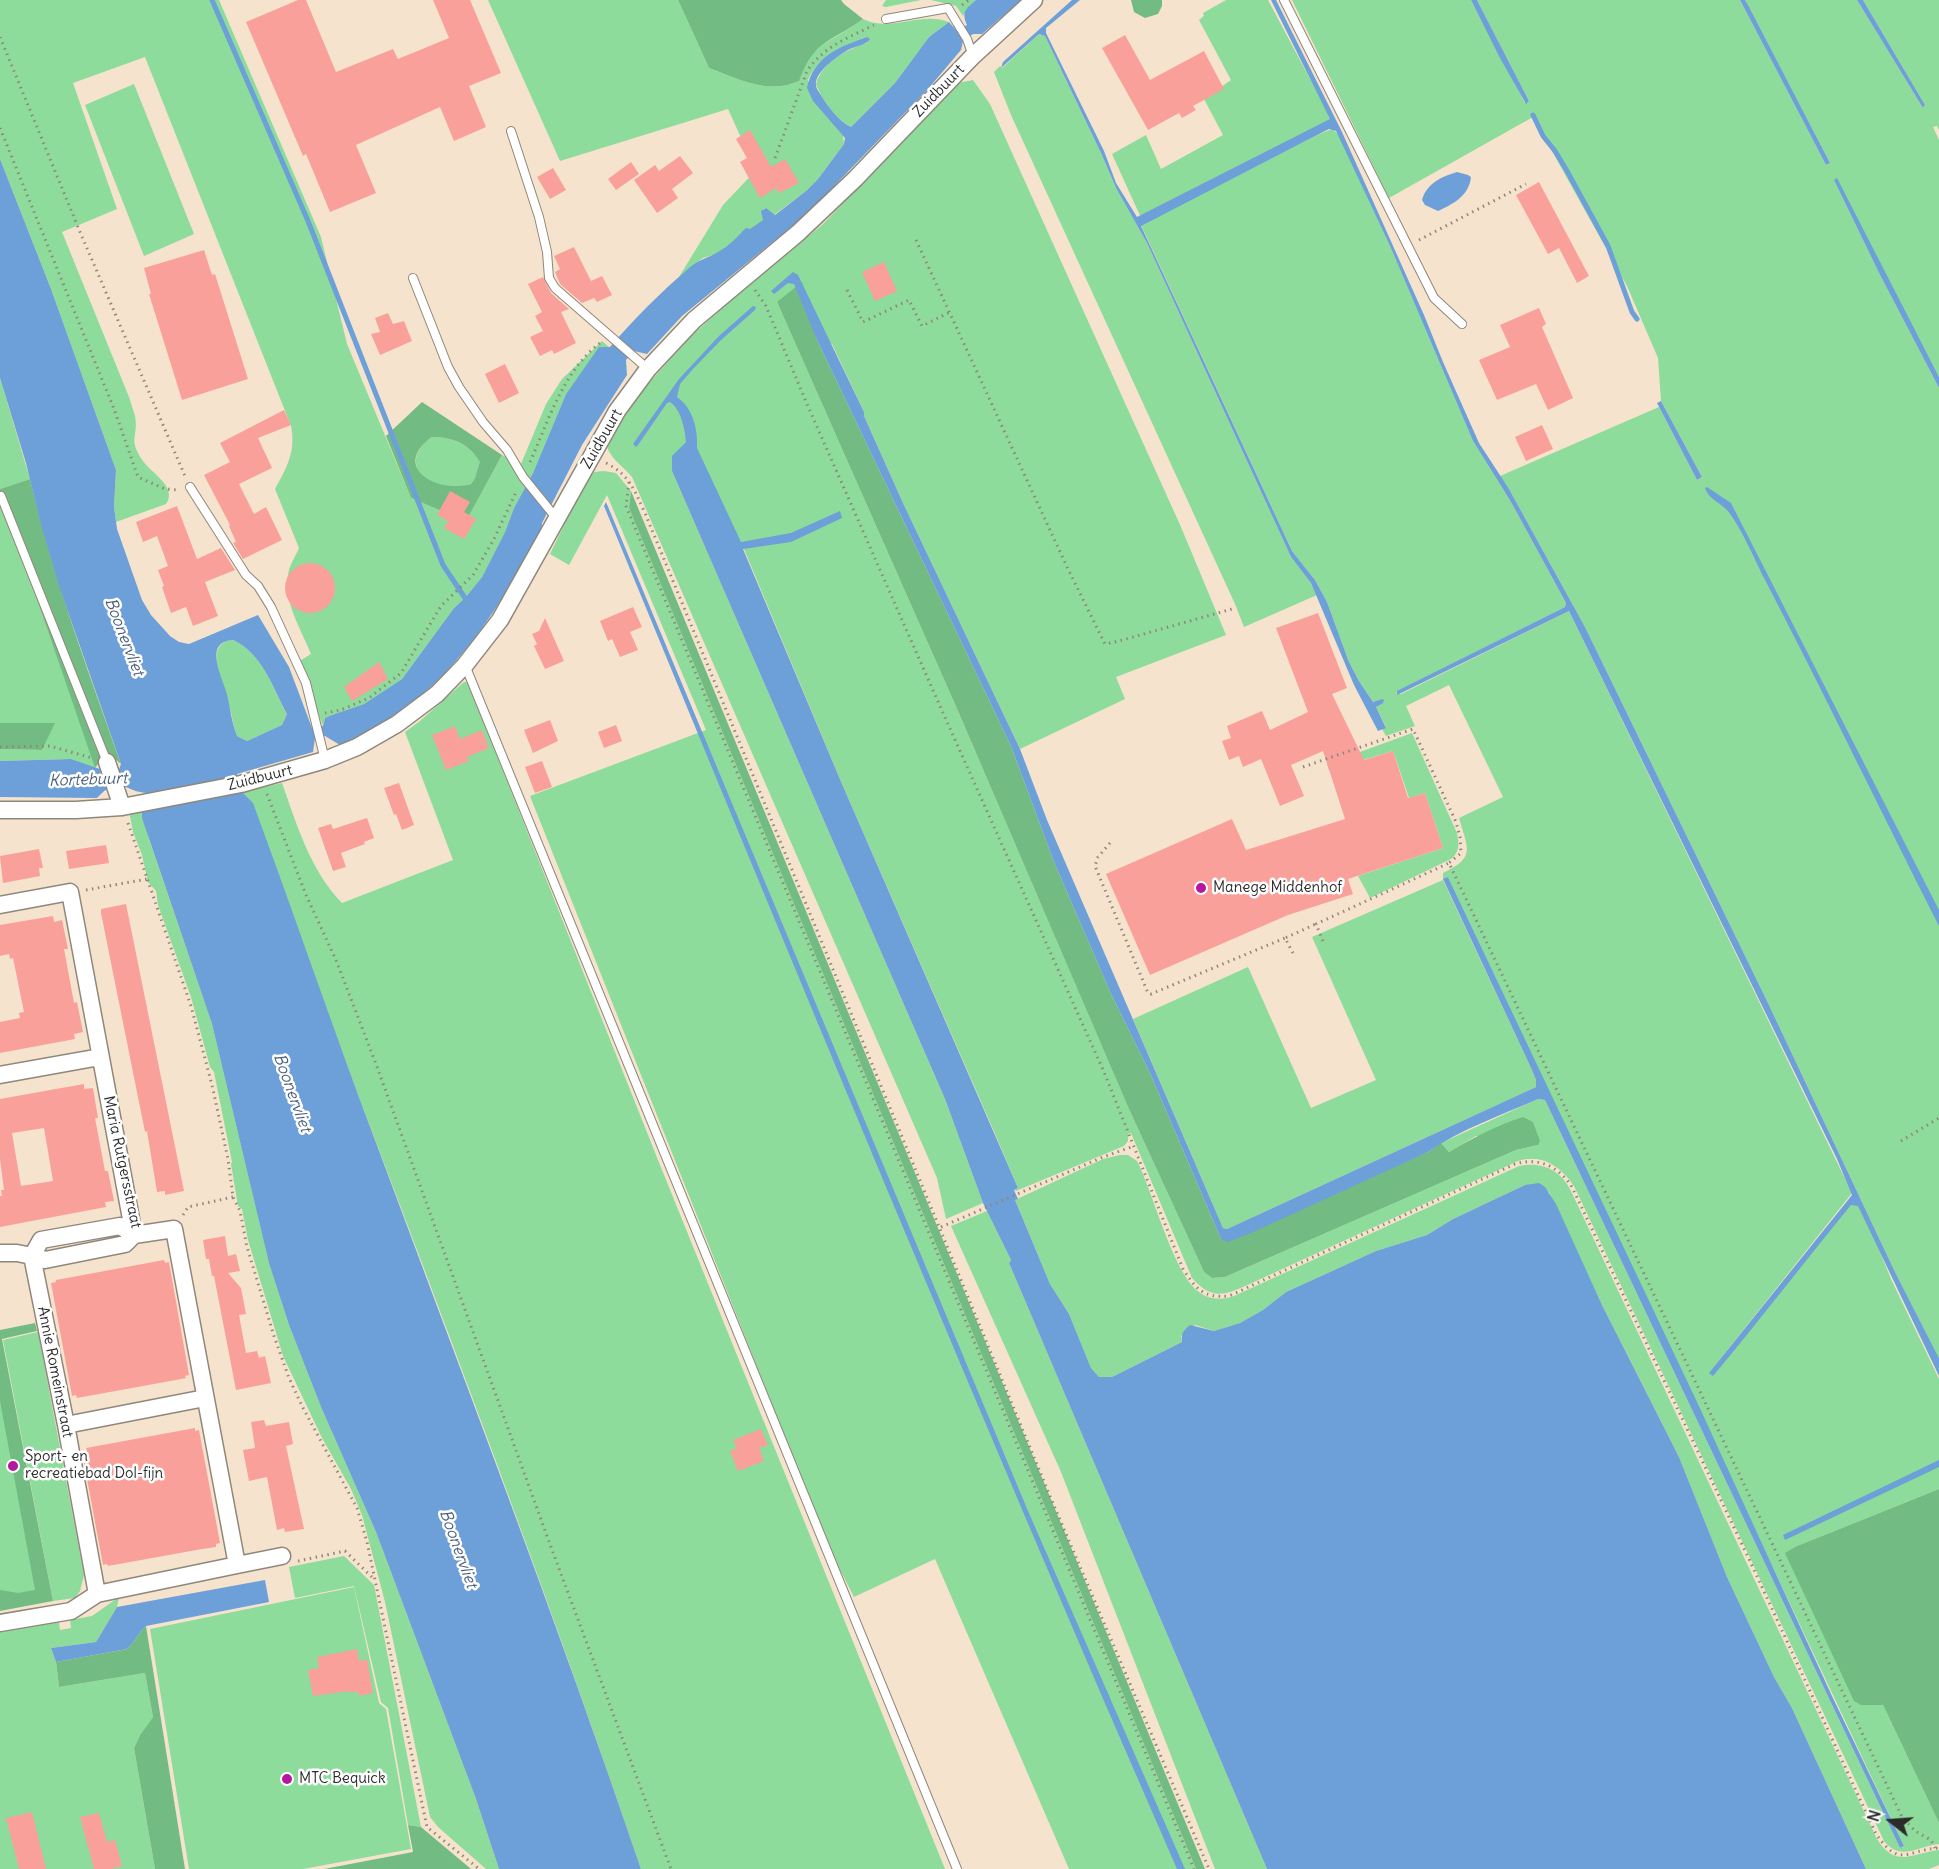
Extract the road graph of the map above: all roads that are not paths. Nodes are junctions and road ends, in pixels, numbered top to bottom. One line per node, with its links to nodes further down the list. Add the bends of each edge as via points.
1 (1034, 0): 4 (street, Zuidbuurt)
2 (1284, 0): 7 (lane, via 1434,298)
3 (886, 19): 4 (lane, via 948,8 967,39)
4 (972, 56): 8 (street, Zuidbuurt, via 847,186 798,233 694,320)
5 (512, 131): 8 (lane, via 539,217 549,278 555,288)
6 (413, 278): 11 (lane, via 459,387)
7 (1462, 324)
8 (648, 369): 11 (street, Zuidbuurt, via 617,411)
9 (190, 487): 13 (lane, via 271,607 306,682)
10 (1, 496): 14 (lane)
11 (554, 515): 12 (street, Zuidbuurt, via 500,620)
12 (465, 665): 13 (street, Zuidbuurt, via 437,694 397,724); 29 (lane)
13 (325, 760): 15 (street, Zuidbuurt, via 241,784)
14 (111, 774): 15 (street)
15 (122, 807): 16 (street)
16 (0, 810)
17 (0, 905): 18 (street, Maria Rutgersstraat, via 70,892)
18 (100, 1057): 19 (street); 20 (street, Maria Rutgersstraat)
19 (0, 1075)
20 (134, 1235): 22 (street, via 125,1244 45,1260); 23 (street, Maria Rutgersstraat, via 174,1229)
21 (0, 1253): 22 (street)
22 (32, 1256): 24 (street, Annie Romeinstraat)
23 (205, 1398): 24 (street); 26 (street, Maria Rutgersstraat)
24 (66, 1425): 27 (street, Annie Romeinstraat)
25 (282, 1556): 26 (street)
26 (237, 1565): 27 (street)
27 (97, 1594): 28 (street, via 70,1611)
28 (0, 1623)
29 (957, 1869)

